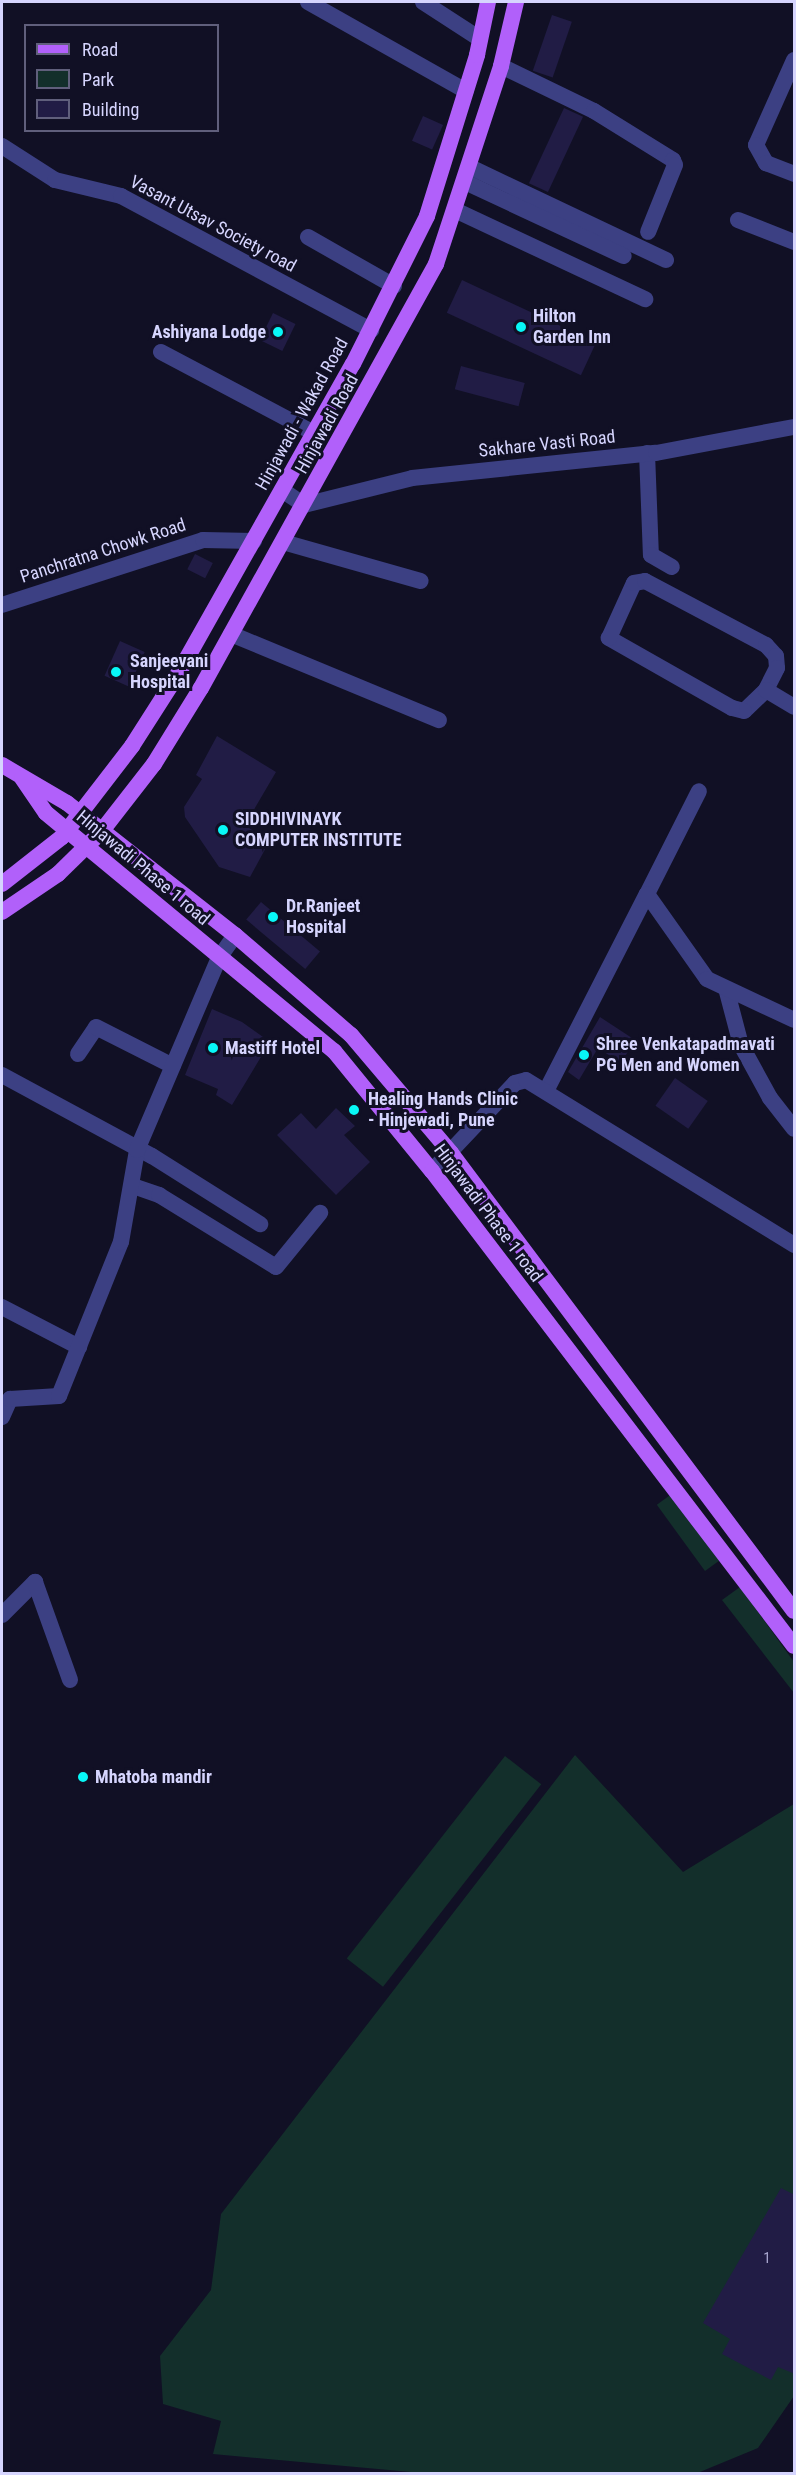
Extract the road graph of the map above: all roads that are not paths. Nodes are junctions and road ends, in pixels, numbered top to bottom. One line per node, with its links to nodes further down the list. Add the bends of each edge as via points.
1 (308, 2): 8 (street)
2 (423, 2): 5 (street)
3 (488, 2): 5 (main road, Hinjawadi - Wakad Road)
4 (516, 2): 7 (main road, Hinjawadi Road)
5 (480, 39): 8 (main road, Hinjawadi - Wakad Road)
6 (795, 60): 10 (street, via 756,145 766,163)
7 (501, 66): 11 (main road, Hinjawadi Road); 14 (street, via 594,111 673,160 675,165)
8 (466, 91): 19 (main road, Hinjawadi - Wakad Road, via 427,216)
9 (2, 146): 21 (street, Vasant Utsav Society road, via 55,180 121,196)
10 (795, 174)
11 (468, 175): 12 (main road, Hinjawadi Road); 17 (street); 18 (street)
12 (457, 212): 20 (street); 27 (main road, Hinjawadi Road, via 416,306)
13 (738, 220): 16 (street)
14 (648, 232)
15 (308, 237): 19 (street)
16 (795, 242)
17 (624, 256)
18 (666, 260)
19 (394, 286): 21 (main road, Hinjawadi - Wakad Road)
20 (645, 299)
21 (371, 330): 24 (main road, Hinjawadi - Wakad Road)
22 (161, 352): 24 (street)
23 (795, 427): 25 (street, Sakhare Vasti Road)
24 (314, 433): 26 (main road, Hinjawadi - Wakad Road)
25 (647, 453): 27 (street, Sakhare Vasti Road, via 412,478); 30 (street, via 651,555)
26 (282, 490): 27 (street); 28 (main road, Hinjawadi - Wakad Road)
27 (304, 505): 29 (main road, Hinjawadi Road)
28 (254, 541): 32 (street, Panchratna Chowk Road, via 203,540); 40 (main road, Hinjawadi - Wakad Road, via 178,674)
29 (283, 542): 31 (street); 33 (main road, Hinjawadi Road)
30 (672, 567)
31 (421, 581)
32 (2, 605)
33 (231, 633): 36 (street); 42 (main road, Hinjawadi Road, via 154,764)
34 (766, 690): 34 (street, via 744,711 732,708 609,638 634,583 645,581 766,645 776,656 777,668); 35 (street)
35 (795, 707)
36 (439, 720)
37 (2, 765): 38 (main road, Hinjawadi Phase 1 road)
38 (21, 777): 40 (main road, Hinjawadi Phase 1 road); 41 (main road, Hinjawadi Phase 1 road, via 46,813)
39 (699, 791): 45 (street)
40 (81, 814): 41 (main road, Hinjawadi - Wakad Road); 42 (main road, Hinjawadi Phase 1 road)
41 (68, 830): 43 (main road, Hinjawadi Phase 1 road); 44 (main road, Hinjawadi - Wakad Road)
42 (101, 832): 43 (main road, Hinjawadi Road); 47 (main road, Hinjawadi Phase 1 road)
43 (88, 845): 46 (main road, Hinjawadi Road, via 58,874); 48 (main road, Hinjawadi Phase 1 road)
44 (2, 884)
45 (647, 894): 49 (street, via 707,979); 54 (street)
46 (2, 912)
47 (235, 935): 48 (street); 59 (main road, Hinjawadi Phase 1 road, via 351,1035)
48 (219, 958): 52 (street); 60 (main road, Hinjawadi Phase 1 road, via 334,1051)
49 (727, 992): 50 (street); 55 (street, via 741,1045)
50 (795, 1020)
51 (78, 1054): 52 (street, via 96,1027)
52 (173, 1066): 58 (street)
53 (2, 1075): 58 (street)
54 (546, 1091): 59 (street, via 526,1080 514,1083); 64 (street)
55 (770, 1098): 56 (street); 57 (street)
56 (795, 1106)
57 (795, 1129)
58 (137, 1150): 61 (street); 63 (street)
59 (451, 1153): 60 (street); 68 (main road, Hinjawadi Phase 1 road)
60 (432, 1171): 70 (main road, Hinjawadi Phase 1 road)
61 (133, 1186): 62 (street, via 159,1195 276,1267); 66 (street, via 121,1242)
62 (320, 1213)
63 (260, 1224)
64 (795, 1245)
65 (2, 1307): 66 (street)
66 (79, 1347): 67 (street, via 59,1396 10,1399)
67 (2, 1417)
68 (795, 1611)
69 (2, 1616): 71 (street, via 35,1582)
70 (795, 1647)
71 (70, 1680)

